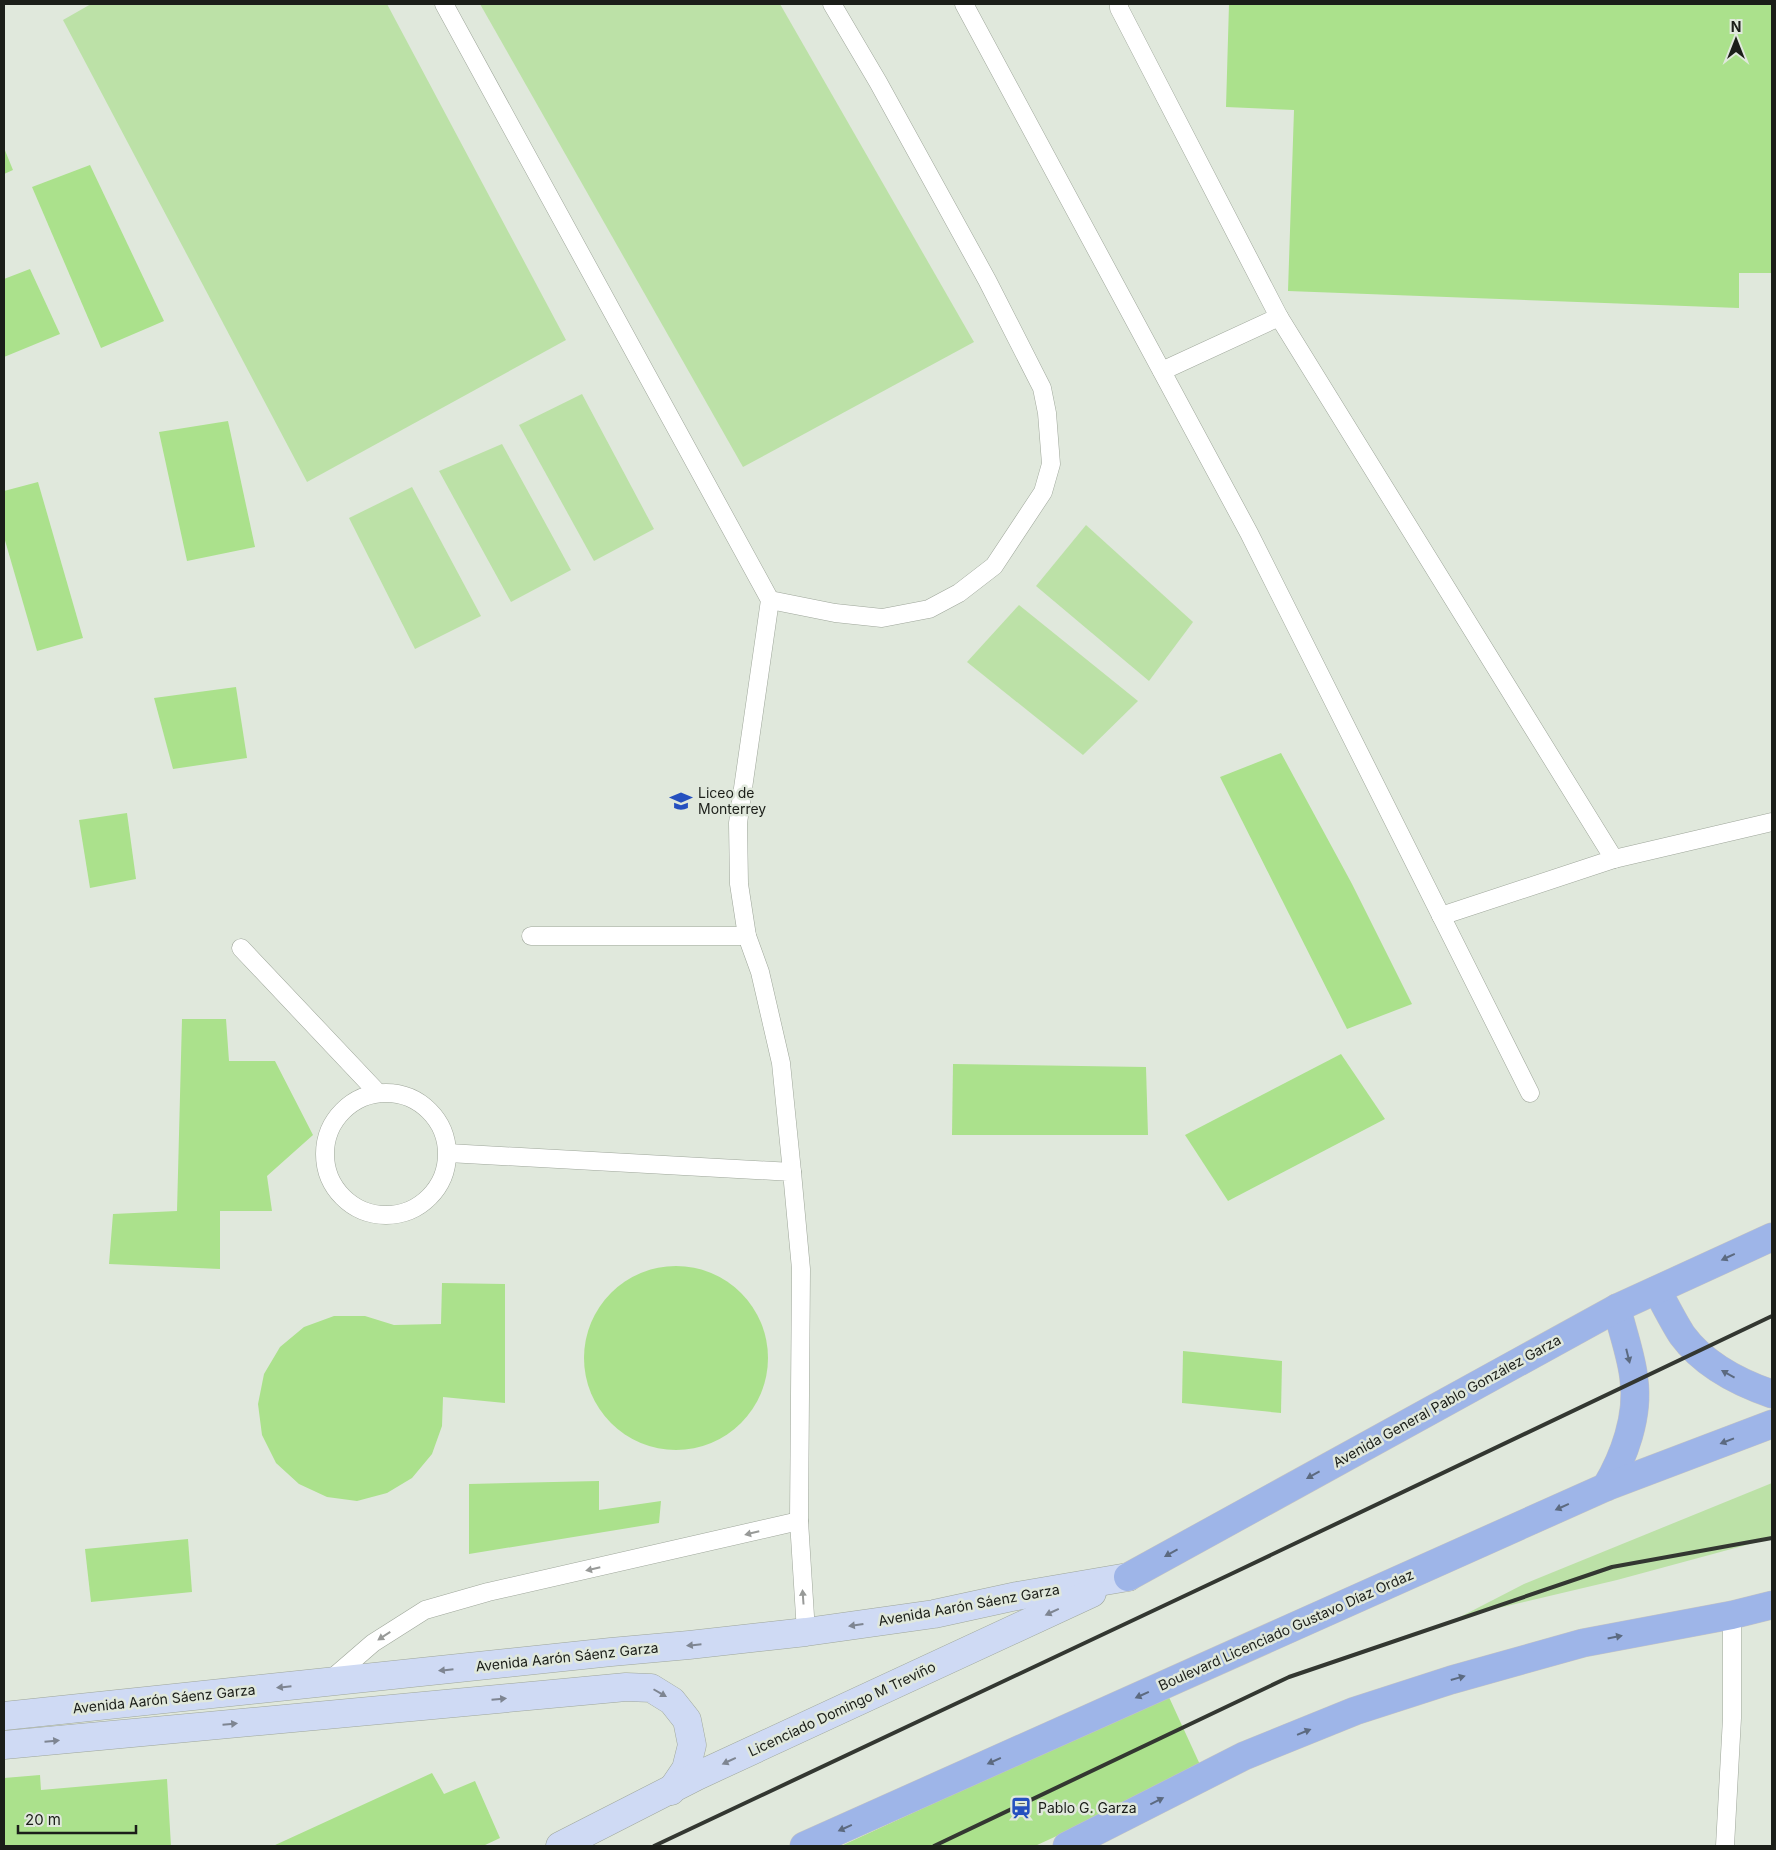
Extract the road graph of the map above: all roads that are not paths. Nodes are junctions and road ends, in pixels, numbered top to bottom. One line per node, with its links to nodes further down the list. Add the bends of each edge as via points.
1 (444, 4): 7 (lane)
2 (832, 4): 7 (lane, via 982,272 1042,388 1051,464 1043,492 994,566 959,593 929,608 882,618 835,613)
3 (964, 4): 6 (lane)
4 (1119, 4): 5 (lane)
5 (1279, 317): 6 (lane); 9 (lane)
6 (1162, 371): 10 (lane, via 1249,532)
7 (770, 600): 12 (lane, via 738,823 739,884)
8 (1772, 822): 9 (lane)
9 (1614, 859): 10 (lane)
10 (1441, 916): 15 (lane)
11 (531, 936): 12 (lane)
12 (747, 936): 17 (lane, via 760,972 781,1063)
13 (242, 948): 14 (lane)
14 (378, 1092): 16 (lane, via 399,1093 418,1101 434,1115 445,1133); 16 (lane, via 358,1099 342,1111 330,1129 324,1149 326,1168 334,1187 348,1202 364,1211 384,1215 404,1213 422,1204 436,1190 445,1172)
15 (1530, 1093)
16 (448, 1153): 17 (lane)
17 (792, 1172): 24 (lane, via 801,1269)
18 (1772, 1237): 19 (main road, Avenida General Pablo González Garza, one-way to 19)
19 (1657, 1290): 20 (main road, Avenida General Pablo González Garza); 21 (main road, one-way to 19, via 1745,1384 1696,1352)
20 (1617, 1308): 23 (main road, one-way to 23, via 1634,1380 1633,1406 1626,1447); 25 (main road, Avenida General Pablo González Garza, one-way to 25)
21 (1772, 1394)
22 (1772, 1424): 23 (main road, Boulevard Licenciado Gustavo Díaz Ordaz, one-way to 23)
23 (1606, 1487): 34 (main road, Boulevard Licenciado Gustavo Díaz Ordaz, one-way to 34)
24 (799, 1521): 28 (lane, one-way to 24); 29 (lane, one-way to 29, via 488,1592 425,1610 373,1643)
25 (1128, 1576): 28 (main road, Avenida Aarón Sáenz Garza, one-way to 28, via 934,1614); 32 (main road, Licenciado Domingo M Treviño, one-way to 32, via 697,1776)
26 (1772, 1605): 27 (main road)
27 (1732, 1615): 35 (main road, one-way to 27, via 1244,1756 1355,1711 1583,1643); 36 (lane, via 1732,1718)
28 (806, 1632): 29 (main road, Avenida Aarón Sáenz Garza, one-way to 29)
29 (327, 1682): 30 (main road, Avenida Aarón Sáenz Garza, one-way to 30)
30 (4, 1716)
31 (4, 1745): 32 (main road, one-way to 32, via 626,1687 651,1688 672,1701 687,1720 689,1728 692,1745 686,1769)
32 (671, 1791): 33 (main road, Licenciado Domingo M Treviño)
33 (560, 1846)
34 (804, 1846)
35 (1067, 1846)
36 (1725, 1846)

